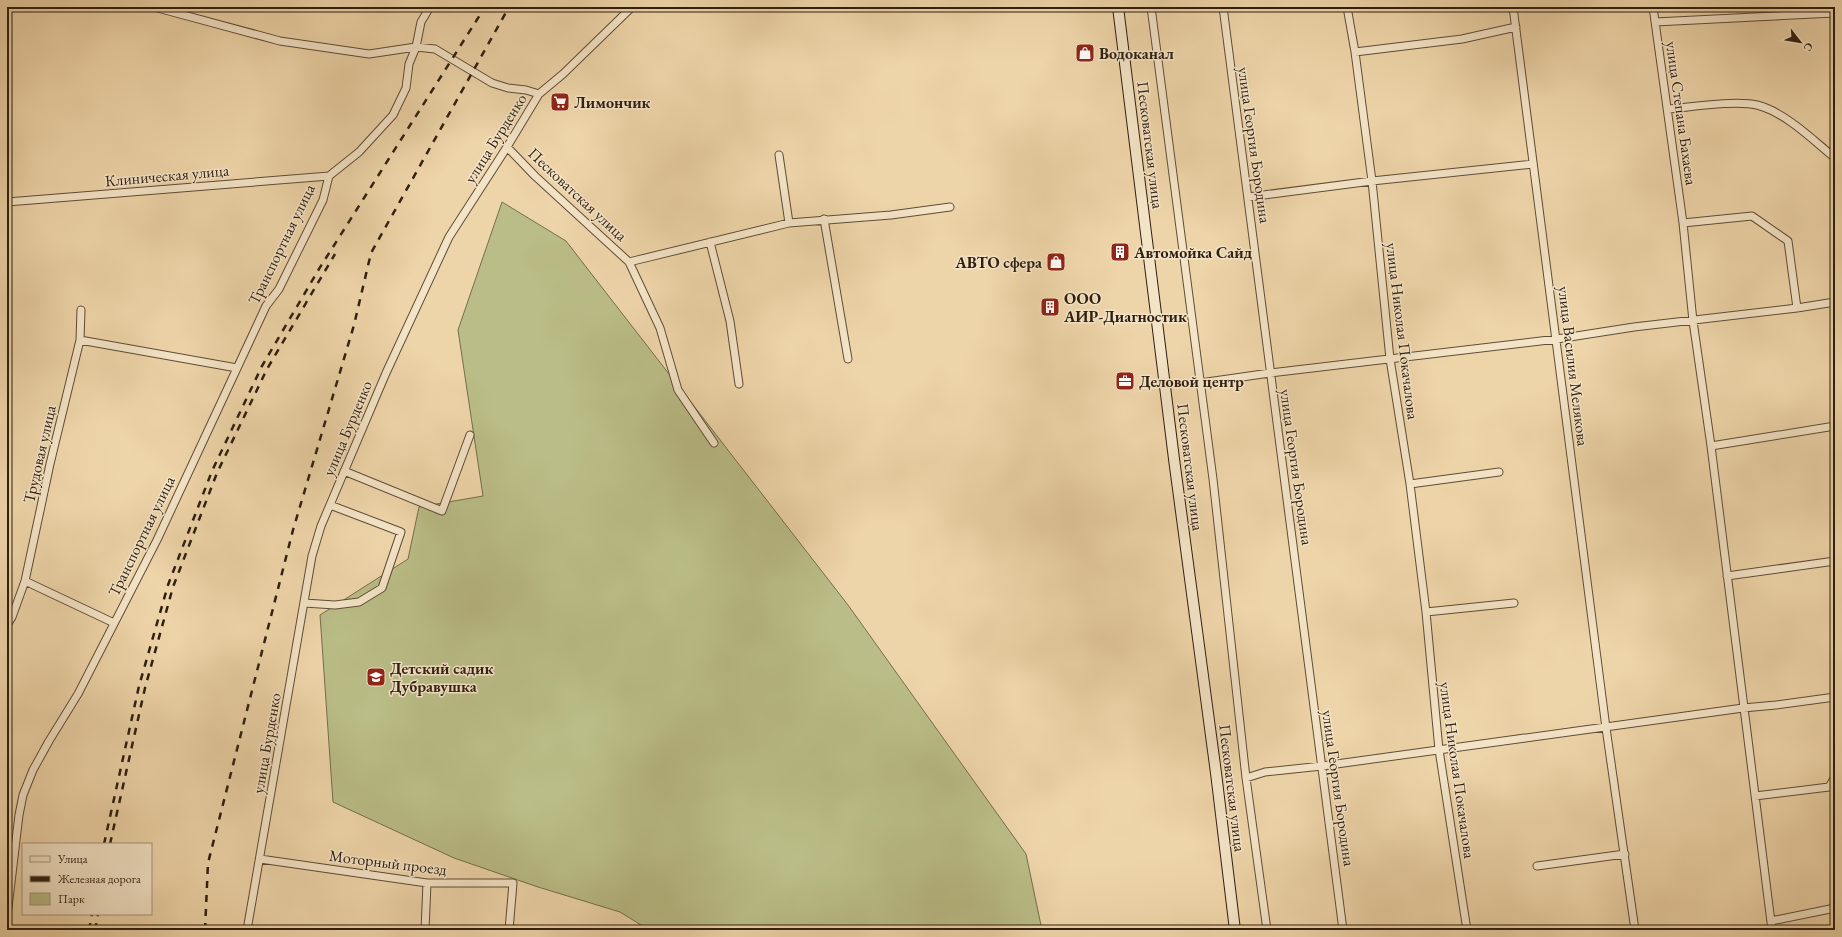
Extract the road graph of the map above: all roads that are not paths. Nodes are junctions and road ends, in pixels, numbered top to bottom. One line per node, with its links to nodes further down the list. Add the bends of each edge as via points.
1 (154, 7): 13 (street, via 287,42 369,54)
2 (430, 7): 13 (street, via 421,22)
3 (632, 7): 15 (street, улица Бурденко)
4 (1118, 7): 77 (main road, Песковатская улица)
5 (1151, 7): 41 (street)
6 (1223, 7): 23 (street, улица Георгия Бородина)
7 (1347, 7): 14 (street, улица Николая Покачалова)
8 (1514, 7): 12 (street, улица Василия Мелякова)
9 (1653, 7): 11 (street, улица Степана Бахаева)
10 (1835, 12): 11 (street)
11 (1655, 22): 16 (street, улица Степана Бахаева)
12 (1516, 27): 14 (street, via 1462,39); 20 (street, улица Василия Мелякова)
13 (416, 48): 15 (street, via 436,49 492,83); 21 (street, via 408,64 406,88 393,115 359,152)
14 (1355, 52): 22 (street, улица Николая Покачалова)
15 (539, 94): 17 (street, улица Бурденко)
16 (1668, 109): 19 (street, via 1757,105 1777,113); 28 (street, улица Степана Бахаева)
17 (507, 146): 30 (street, Песковатская улица, via 535,176); 47 (street, улица Бурденко, via 449,237)
18 (779, 155): 27 (street)
19 (1835, 158)
20 (1533, 164): 22 (street); 35 (street, улица Василия Мелякова)
21 (328, 176): 24 (street, Клиническая улица); 39 (street, Транспортная улица, via 323,200 279,289 266,306)
22 (1372, 181): 23 (street); 38 (street, улица Николая Покачалова)
23 (1248, 198): 40 (street, улица Георгия Бородина)
24 (7, 202)
25 (950, 208): 26 (street, Песковатская улица)
26 (824, 219): 27 (street, Песковатская улица); 37 (street)
27 (789, 223): 29 (street, Песковатская улица)
28 (1683, 223): 32 (street, via 1752,216 1788,241); 34 (street, улица Степана Бахаева)
29 (710, 242): 30 (street, Песковатская улица); 42 (street, via 730,321)
30 (629, 262): 45 (street, Песковатская улица, via 660,328 678,390)
31 (1835, 302): 32 (street)
32 (1797, 308): 34 (street)
33 (81, 310): 36 (street, Трудовая улица)
34 (1693, 321): 35 (street); 46 (street, улица Степана Бахаева)
35 (1557, 339): 38 (street); 61 (street, улица Василия Мелякова)
36 (80, 340): 39 (street); 53 (street, Трудовая улица)
37 (848, 359)
38 (1390, 360): 40 (street); 49 (street, улица Николая Покачалова)
39 (237, 368): 57 (street, Транспортная улица, via 157,540)
40 (1270, 373): 41 (street); 63 (street, улица Георгия Бородина)
41 (1200, 383): 65 (street)
42 (739, 384)
43 (1835, 426): 46 (street)
44 (470, 435): 47 (street, via 442,511)
45 (714, 443)
46 (1711, 446): 52 (street, улица Степана Бахаева)
47 (344, 471): 50 (street, улица Бурденко)
48 (1499, 472): 49 (street)
49 (1410, 484): 56 (street, улица Николая Покачалова)
50 (330, 505): 54 (street, улица Бурденко, via 312,556); 54 (street, via 401,532 382,588 359,602 335,605)
51 (1835, 561): 52 (street)
52 (1727, 576): 60 (street, улица Степана Бахаева)
53 (25, 581): 57 (street); 58 (street, Трудовая улица)
54 (304, 603): 68 (street, улица Бурденко)
55 (1514, 603): 56 (street)
56 (1426, 612): 62 (street, улица Николая Покачалова)
57 (114, 623): 72 (street, Транспортная улица, via 78,694 36,764 23,795)
58 (7, 625)
59 (1835, 697): 60 (street)
60 (1743, 708): 61 (street); 66 (street, улица Степана Бахаева)
61 (1606, 728): 62 (street); 67 (street, улица Василия Мелякова)
62 (1439, 750): 63 (street); 80 (street, улица Николая Покачалова)
63 (1322, 766): 65 (street, via 1265,772); 79 (street, улица Георгия Бородина)
64 (1835, 776): 66 (street, via 1829,787)
65 (1246, 778): 78 (street)
66 (1755, 796): 73 (street, улица Степана Бахаева)
67 (1625, 854): 69 (street); 81 (street, улица Василия Мелякова)
68 (260, 859): 70 (street, Моторный проезд); 74 (street, улица Бурденко)
69 (1537, 866)
70 (427, 883): 75 (street); 76 (street, Моторный проезд, via 513,883)
71 (1835, 908): 73 (street)
72 (7, 916)
73 (1771, 921): 82 (street, улица Степана Бахаева)
74 (247, 930)
75 (425, 930)
76 (509, 930)
77 (1235, 930)
78 (1267, 930)
79 (1343, 930)
80 (1467, 930)
81 (1635, 930)
82 (1772, 930)

